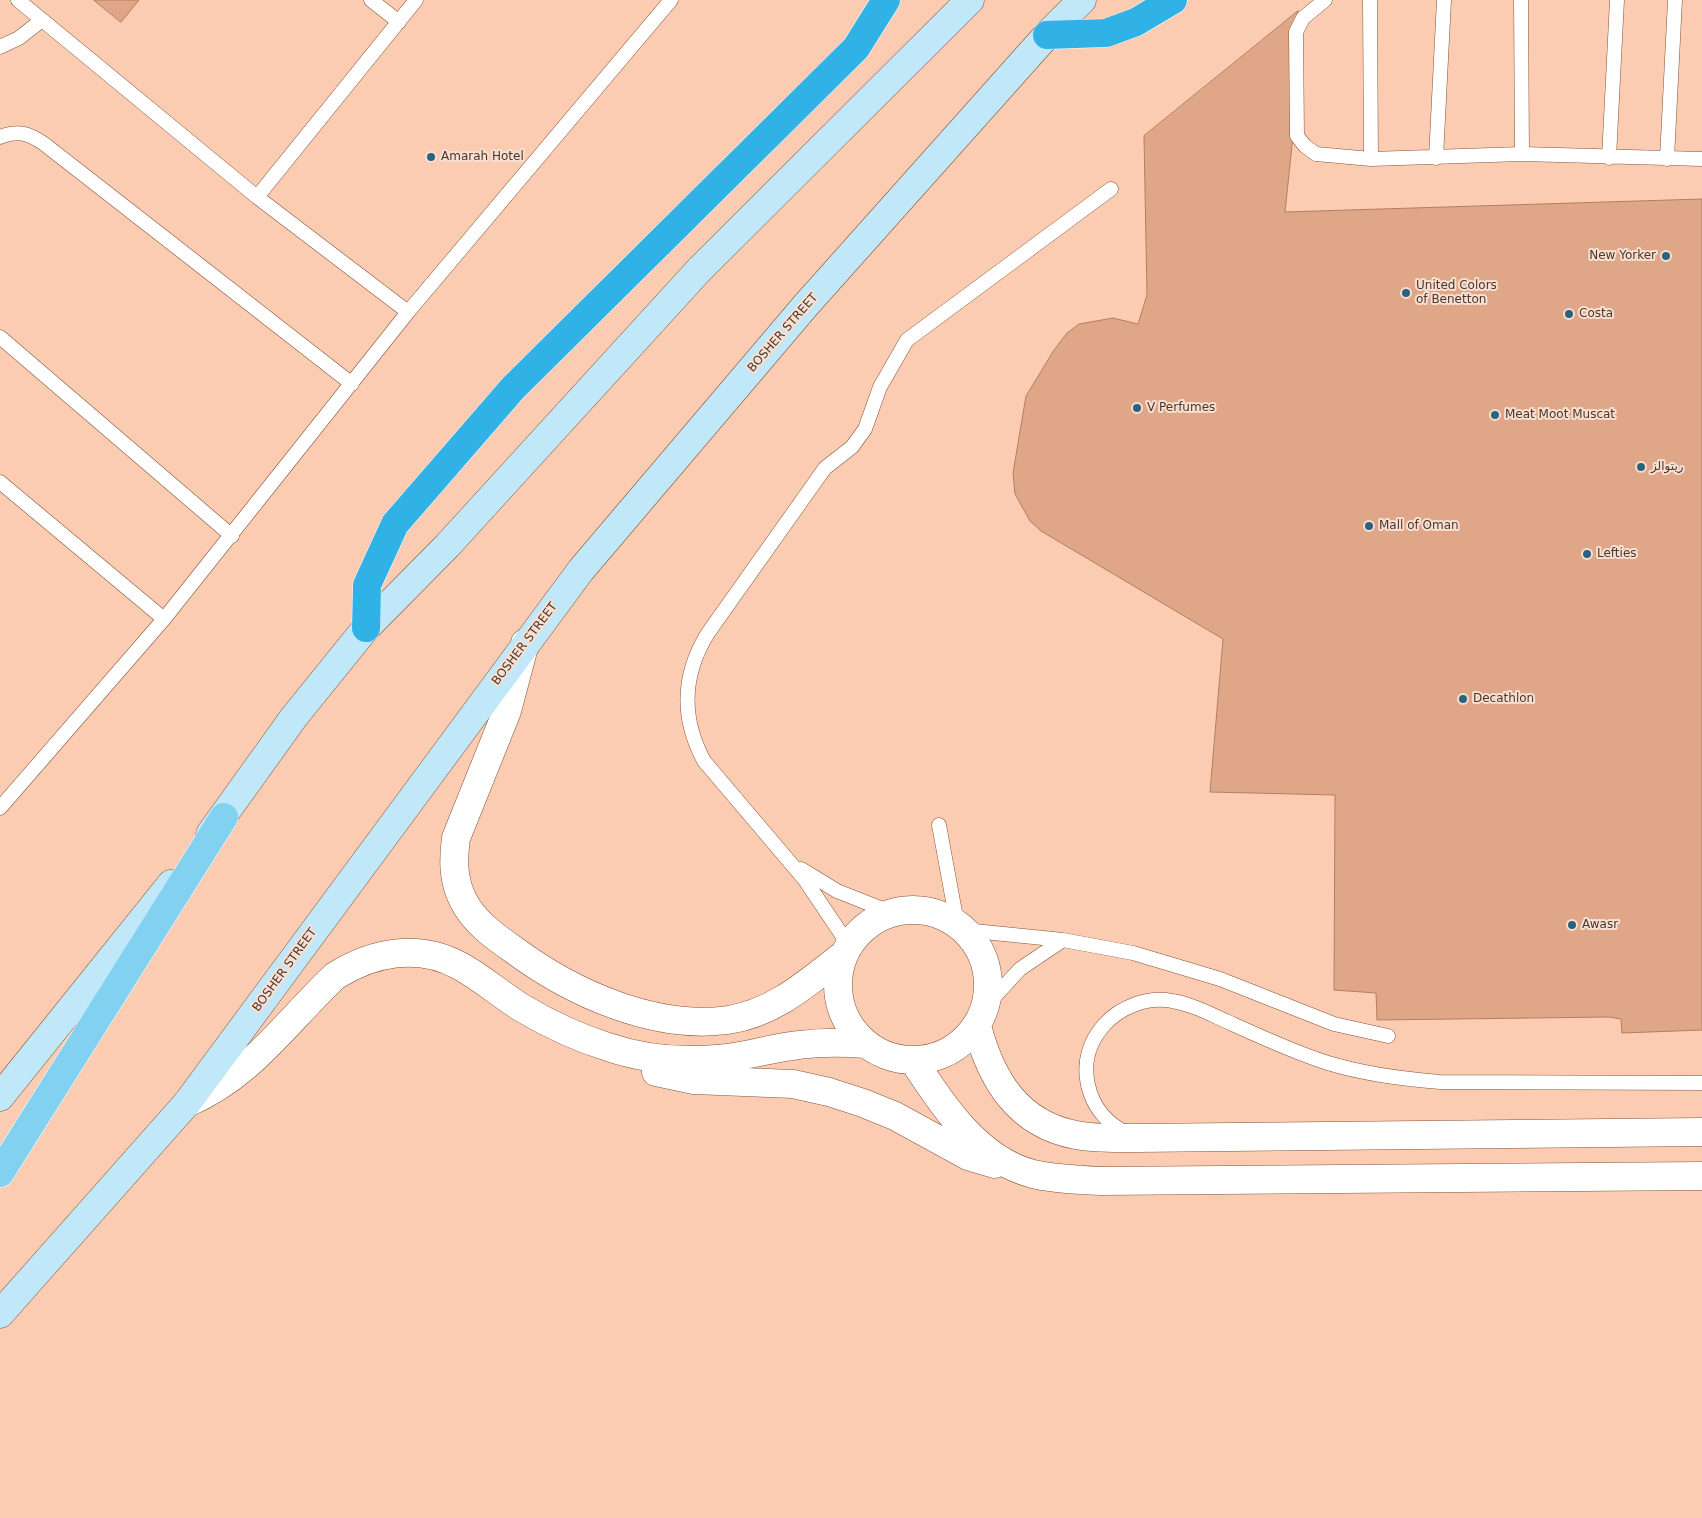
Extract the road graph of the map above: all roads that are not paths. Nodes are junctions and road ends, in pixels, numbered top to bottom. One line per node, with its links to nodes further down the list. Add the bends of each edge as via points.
1 (18, 0): 16 (lane)
2 (371, 0): 17 (lane)
3 (416, 0): 17 (lane)
4 (671, 0): 30 (lane)
5 (886, 0): 20 (highway)
6 (906, 0): 20 (highway)
7 (970, 0): 36 (main road, via 699,270 446,546)
8 (1082, 0): 18 (main road, BOSHER STREET)
9 (1173, 0): 18 (highway, via 1136,22 1106,33)
10 (1325, 0): 25 (lane, via 1303,18 1296,32 1297,136 1316,154)
11 (1370, 0): 25 (lane)
12 (1444, 0): 23 (lane)
13 (1521, 0): 22 (lane)
14 (1617, 0): 24 (lane)
15 (1675, 0): 26 (lane)
16 (42, 20): 19 (lane, via 19,38); 29 (lane)
17 (399, 22): 29 (lane)
18 (1047, 35): 37 (main road, BOSHER STREET, via 800,313 581,570)
19 (0, 47)
20 (856, 48): 36 (highway, via 513,388 395,524 367,585)
21 (0, 137): 32 (lane, via 13,132 29,134 43,143)
22 (1522, 154): 23 (lane); 24 (lane)
23 (1436, 158): 25 (lane)
24 (1609, 158): 26 (lane)
25 (1371, 159)
26 (1666, 159): 27 (lane)
27 (1702, 159)
28 (1111, 189): 41 (lane, via 907,340 880,387 865,429 852,447 825,468 697,649 686,706 694,744 715,777)
29 (257, 197): 30 (lane)
30 (408, 312): 32 (lane)
31 (0, 337): 34 (lane)
32 (352, 384): 34 (lane)
33 (0, 482): 35 (lane)
34 (232, 536): 35 (lane)
35 (164, 619): 38 (lane)
36 (366, 628): 39 (main road, via 294,717)
37 (525, 643): 45 (street, via 507,711 456,838 456,880 463,900 490,934 576,989 620,1006 674,1018 709,1021 728,1020 782,1001); 53 (main road, BOSHER STREET)
38 (0, 808)
39 (224, 816): 52 (main road); 57 (main road)
40 (939, 825): 43 (lane)
41 (788, 860): 42 (lane, via 837,891); 45 (lane, via 820,901)
42 (890, 912): 43 (street, via 924,910); 45 (street, via 860,930)
43 (960, 926): 44 (lane); 46 (street, via 976,942 988,974 988,990)
44 (1063, 940): 46 (lane, via 1020,969); 47 (lane, via 1133,952 1178,964 1334,1024)
45 (845, 950): 49 (street, via 837,994 842,1013)
46 (981, 1016): 50 (street, via 965,1040 950,1051 932,1058); 55 (street, via 988,1064 997,1081 1023,1110 1056,1130 1075,1135)
47 (1388, 1036)
48 (583, 1038): 49 (street, via 635,1054 690,1060 717,1059 814,1043); 53 (street, via 523,1009 459,965 439,957 395,953 353,964 335,976 237,1075); 56 (street, via 608,1054 664,1075 694,1080 793,1084 838,1095 895,1116 981,1162)
49 (866, 1044): 50 (street, via 888,1056)
50 (913, 1060): 56 (street, via 945,1106 978,1143)
51 (1702, 1083): 55 (lane, via 1440,1082 1403,1079 1328,1063 1192,1006 1171,1000 1149,1001 1128,1007 1110,1018 1095,1035 1087,1054 1086,1076 1091,1096 1107,1120)
52 (0, 1097)
53 (187, 1103): 59 (main road, BOSHER STREET)
54 (1702, 1132): 55 (street)
55 (1137, 1138)
56 (1010, 1165): 58 (street, via 1031,1174 1101,1181)
57 (0, 1173)
58 (1702, 1176)
59 (0, 1314)

